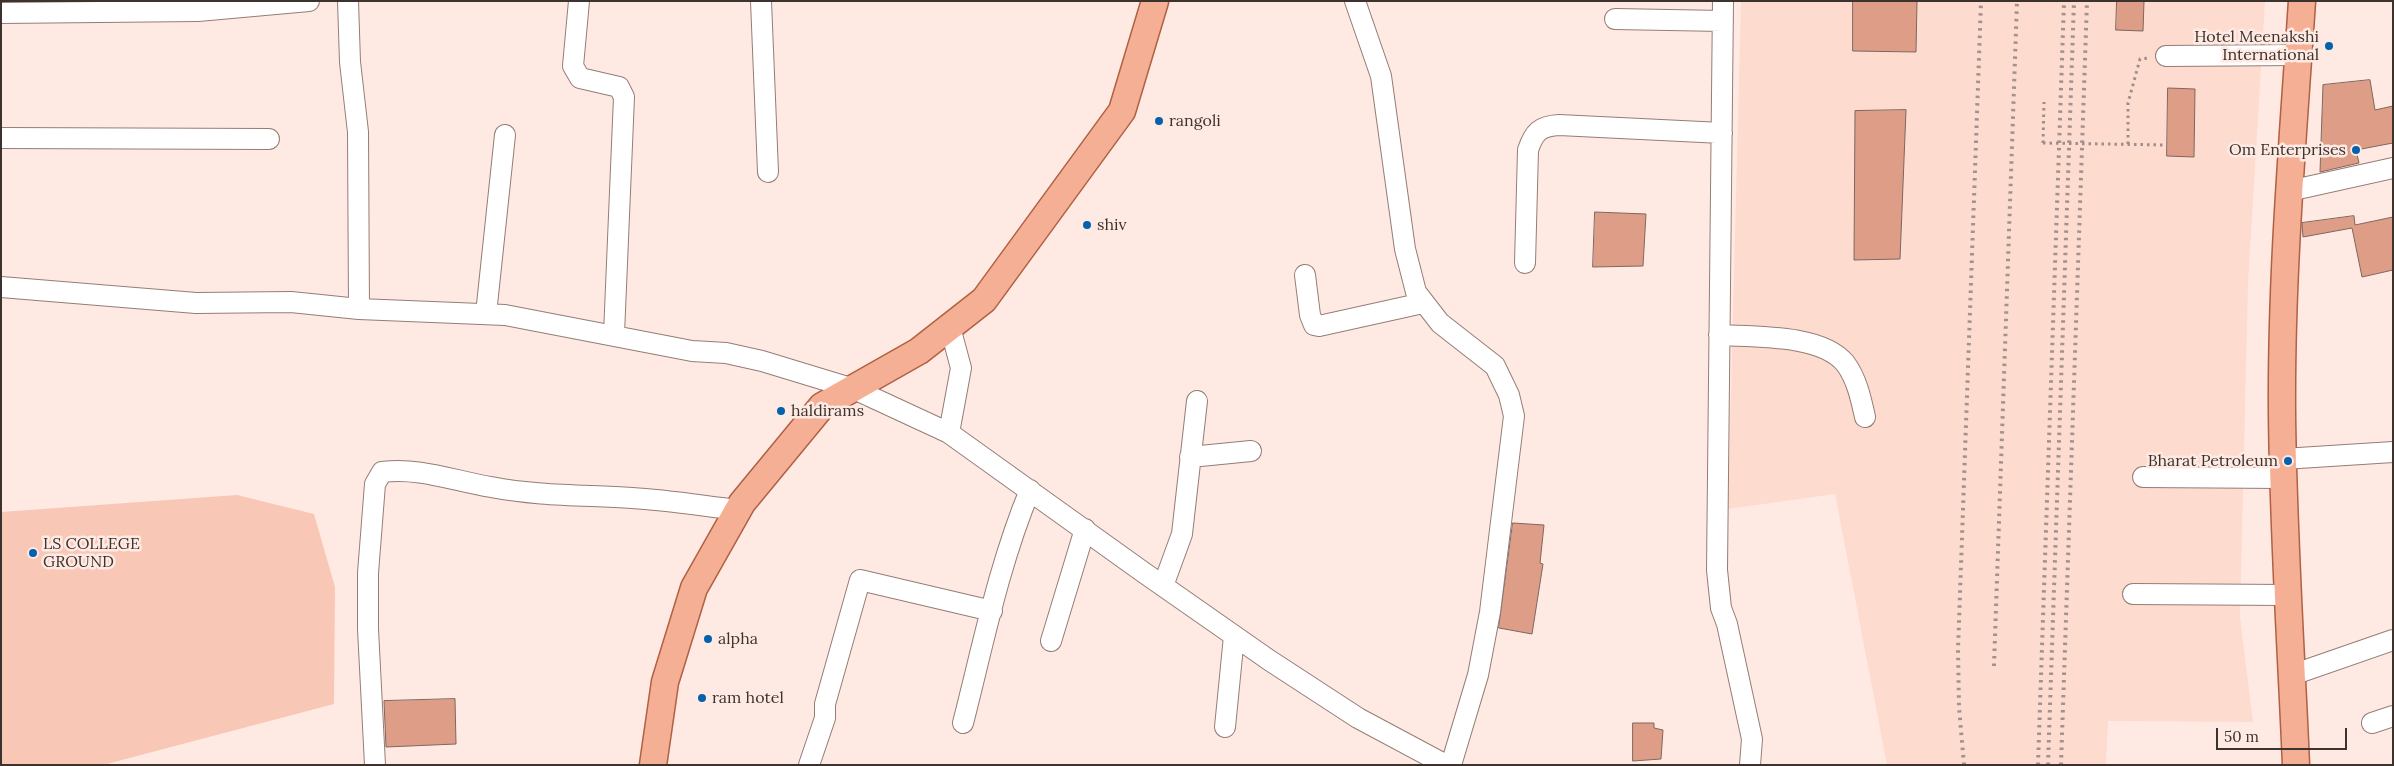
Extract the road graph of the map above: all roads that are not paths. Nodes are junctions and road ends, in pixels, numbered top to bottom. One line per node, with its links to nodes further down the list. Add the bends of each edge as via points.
1 (309, 1): 9 (street, via 198,11)
2 (348, 1): 24 (street, via 350,62 358,132)
3 (579, 1): 27 (street, via 573,66 580,78 619,87 624,97)
4 (761, 1): 18 (street)
5 (1156, 1): 26 (main road, via 1122,110 984,300)
6 (1355, 1): 23 (street, via 1380,76 1405,249 1416,292)
7 (2302, 1): 11 (main road)
8 (1723, 11): 10 (street); 13 (street)
9 (1, 13)
10 (1615, 19)
11 (2298, 55): 12 (street); 19 (main road)
12 (2166, 56)
13 (1722, 133): 20 (street, via 1559,125 1538,130 1528,150); 28 (street)
14 (505, 135): 25 (street)
15 (1, 138): 16 (street)
16 (269, 139)
17 (2393, 168): 19 (street)
18 (768, 172)
19 (2289, 190): 36 (main road)
20 (1526, 263)
21 (1305, 275): 23 (street, via 1314,325)
22 (1, 287): 24 (street, via 196,303 291,302)
23 (1423, 303): 58 (street, via 1440,323 1495,366 1509,395 1514,416 1490,612 1478,675)
24 (359, 309): 25 (street)
25 (486, 314): 27 (street)
26 (950, 327): 29 (main road, via 919,351); 32 (street, via 961,368)
27 (614, 334): 29 (street, via 652,344 762,361)
28 (1719, 335): 31 (street, via 1788,340 1831,351 1844,362 1854,379); 59 (street, via 1717,570 1721,608 1752,738)
29 (854, 389): 32 (street); 39 (main road, via 822,406)
30 (1197, 401): 35 (street)
31 (1865, 417)
32 (949, 433): 38 (street)
33 (1250, 451): 35 (street)
34 (2393, 452): 36 (street)
35 (1190, 457): 41 (street, via 1182,534)
36 (2283, 469): 37 (street); 43 (main road)
37 (2143, 478)
38 (1030, 490): 40 (street); 44 (street, via 1016,524)
39 (738, 510): 54 (street, via 633,498 547,494 491,487 426,473 382,472 375,484 368,573); 55 (main road, via 694,588 665,682)
40 (1084, 529): 41 (street); 47 (street)
41 (1163, 586): 45 (street)
42 (2133, 594): 43 (street)
43 (2288, 595): 48 (main road)
44 (992, 611): 50 (street); 56 (street, via 860,580 825,704 825,718)
45 (1234, 636): 52 (street); 53 (street)
46 (2393, 640): 48 (street)
47 (1052, 641)
48 (2292, 675): 60 (main road)
49 (2393, 716): 51 (street)
50 (963, 723)
51 (2372, 723)
52 (1225, 727)
53 (1421, 759): 57 (street)
54 (375, 765)
55 (653, 765)
56 (809, 765)
57 (1446, 765)
58 (1451, 765)
59 (1750, 765)
60 (2296, 765)

